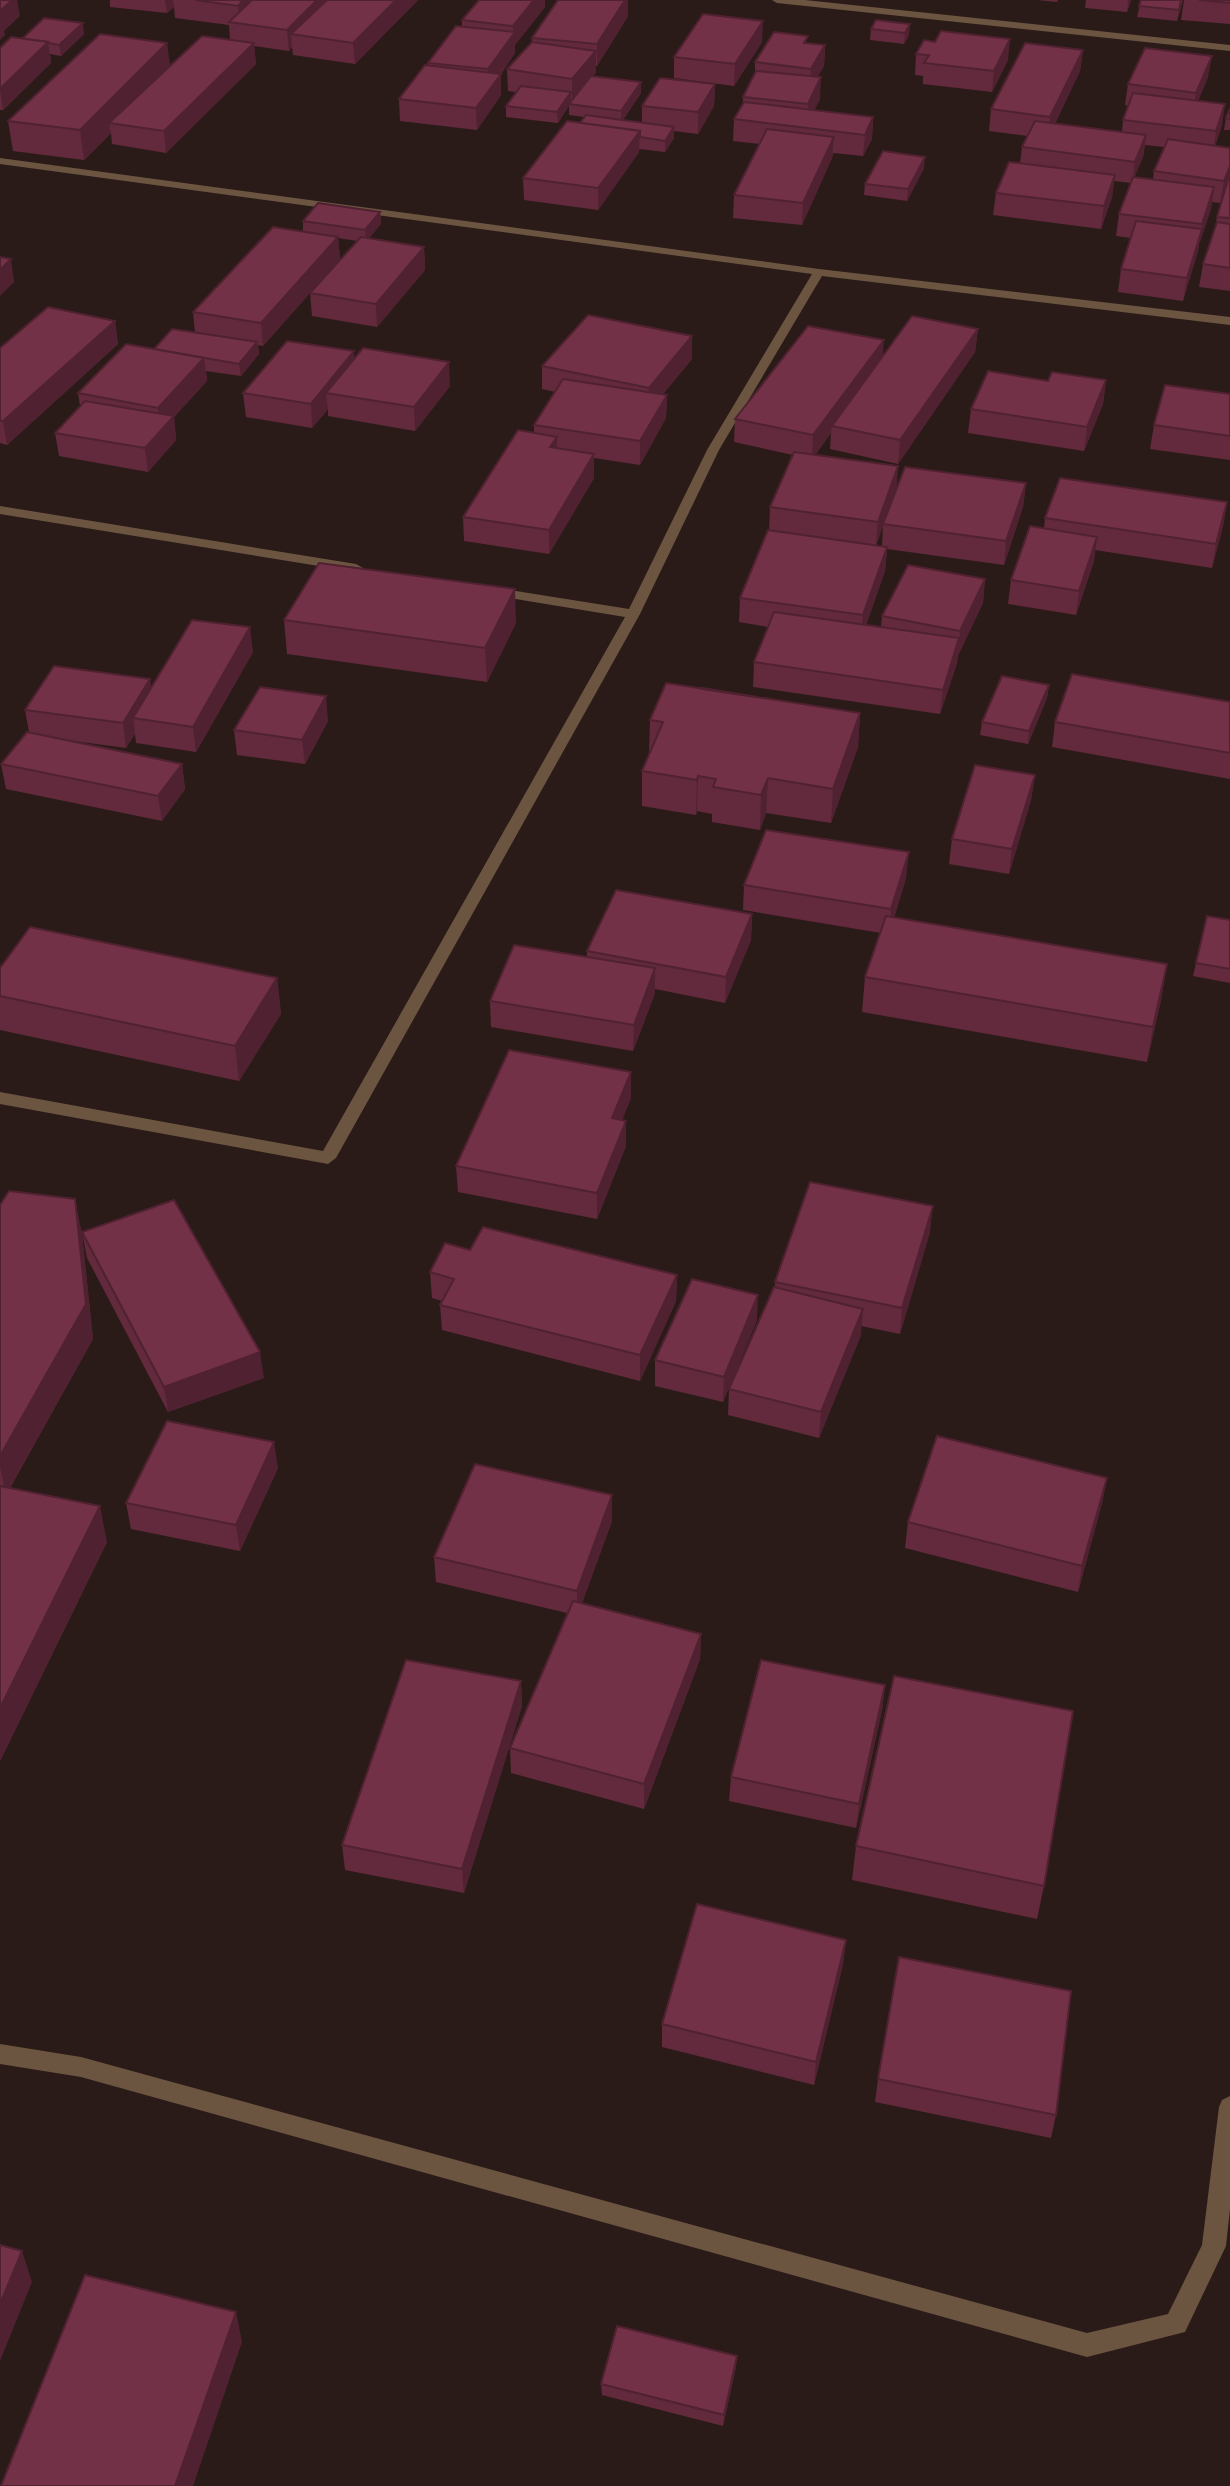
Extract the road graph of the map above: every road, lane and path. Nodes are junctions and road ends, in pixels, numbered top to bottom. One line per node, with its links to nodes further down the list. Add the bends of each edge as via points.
1 (777, 0): 2 (street)
2 (1230, 48)
3 (0, 161): 4 (street)
4 (819, 272): 5 (street); 9 (street, via 713,450)
5 (1230, 321)
6 (0, 510): 7 (street)
7 (371, 571)
8 (481, 589): 9 (street)
9 (632, 614): 10 (street, via 328,1158)
10 (0, 1098)
11 (0, 2054): 12 (street, via 81,2067 1087,2345 1176,2324 1214,2246)
12 (1230, 2107)

